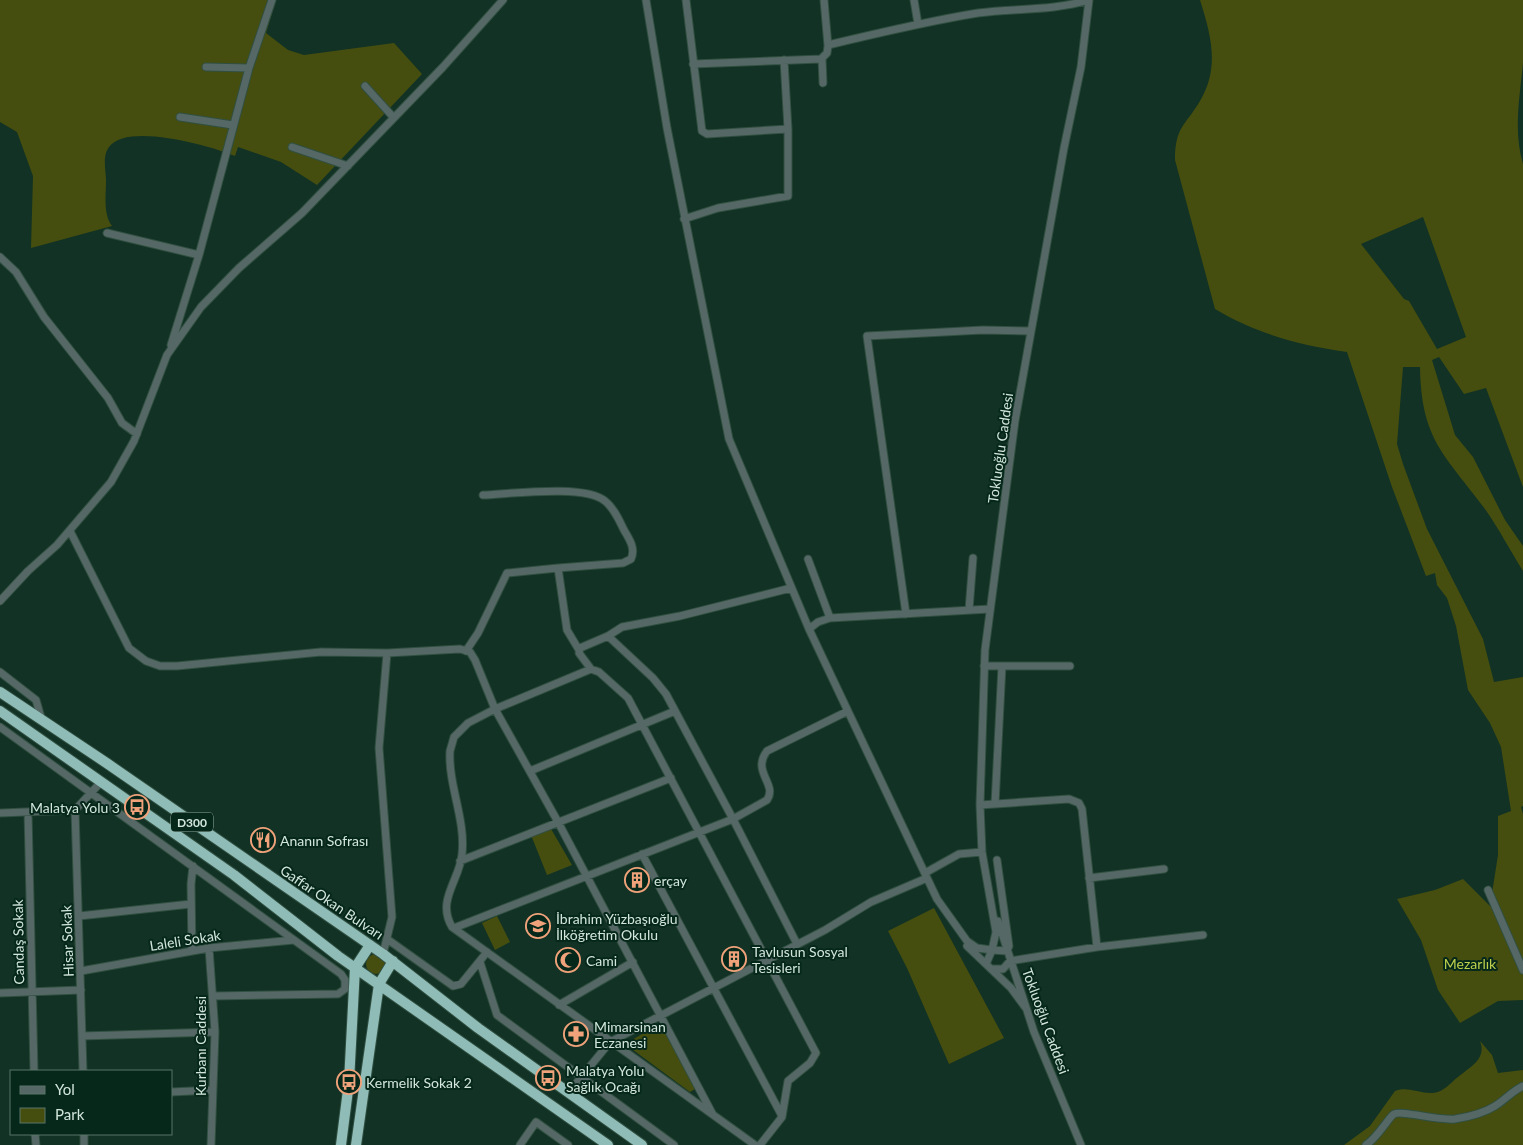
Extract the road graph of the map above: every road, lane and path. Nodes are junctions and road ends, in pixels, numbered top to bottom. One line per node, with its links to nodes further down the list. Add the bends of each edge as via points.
1 (272, 0): 14 (street)
2 (503, 0): 18 (street)
3 (646, 0): 23 (street)
4 (686, 0): 12 (street)
5 (824, 0): 9 (street)
6 (914, 0): 8 (street)
7 (1089, 0): 8 (street); 27 (street, Tokluoğlu Caddesi, via 1080,76)
8 (918, 24): 9 (street)
9 (828, 45): 10 (street)
10 (822, 58): 11 (street); 15 (street)
11 (784, 60): 12 (street); 20 (street)
12 (694, 64): 20 (street, via 703,132)
13 (206, 67): 14 (street)
14 (249, 68): 19 (street)
15 (823, 83)
16 (365, 86): 18 (street)
17 (180, 117): 19 (street)
18 (394, 118): 22 (street)
19 (233, 125): 25 (street)
20 (788, 130): 23 (street, via 788,196 718,208)
21 (292, 147): 22 (street)
22 (348, 166): 28 (street, via 213,294)
23 (684, 219): 35 (street, via 729,439)
24 (107, 233): 25 (street)
25 (199, 255): 28 (street)
26 (0, 257): 29 (street, via 16,272 44,317 108,398 122,423)
27 (1031, 331): 37 (street, Tokluoğlu Caddesi, via 1015,421); 39 (street, via 867,336)
28 (170, 350): 29 (street)
29 (137, 434): 31 (street, via 111,482)
30 (483, 495): 34 (street, via 554,491 596,496 609,504 633,546 631,558 623,563)
31 (70, 531): 36 (street); 45 (street, via 129,648 146,661 160,666 177,666 321,652)
32 (808, 558): 40 (street)
33 (973, 558): 38 (street)
34 (558, 568): 43 (street, via 567,630); 44 (street, via 507,573)
35 (791, 588): 41 (street); 42 (street, via 622,627)
36 (0, 602)
37 (990, 609): 38 (street); 46 (street, Tokluoğlu Caddesi)
38 (969, 610): 39 (street)
39 (906, 614): 40 (street)
40 (830, 618): 41 (street)
41 (809, 629): 55 (street)
42 (608, 636): 43 (street, via 585,644); 54 (street, via 653,678)
43 (579, 650): 49 (street)
44 (466, 651): 45 (street); 52 (street, via 475,660)
45 (387, 653): 87 (street, via 379,748 392,908)
46 (984, 666): 47 (street); 64 (street, Tokluoğlu Caddesi)
47 (1002, 666): 48 (street); 63 (street)
48 (1070, 666)
49 (591, 669): 52 (street); 57 (street, via 628,698)
50 (0, 672): 56 (street, via 36,700)
51 (0, 692): 56 (highway, Gaffar Okan Bulvarı / D300)
52 (495, 710): 59 (street); 74 (street, via 464,726 451,745 450,764 461,835)
53 (0, 711): 61 (highway, D300)
54 (675, 711): 57 (street); 68 (street)
55 (848, 711): 68 (street, via 767,751 761,768 770,796); 78 (street)
56 (42, 721): 90 (highway, Gaffar Okan Bulvarı / D300)
57 (642, 724): 59 (street); 60 (street)
58 (0, 727): 62 (street)
59 (530, 771): 69 (street)
60 (671, 778): 69 (street); 70 (street)
61 (101, 782): 62 (street); 104 (highway, D300, via 234,876)
62 (91, 791): 65 (street); 75 (street)
63 (995, 804): 64 (street); 79 (street, via 1077,801 1082,809)
64 (980, 805): 71 (street, Tokluoğlu Caddesi)
65 (75, 810): 66 (street); 83 (street, Hisar Sokak)
66 (28, 812): 67 (street); 111 (street, Candaş Sokak)
67 (0, 813)
68 (733, 819): 70 (street); 89 (street)
69 (558, 822): 74 (street); 77 (street)
70 (700, 831): 72 (street); 98 (street)
71 (982, 852): 78 (street, via 959,854); 82 (street, Tokluoğlu Caddesi)
72 (642, 854): 77 (street); 109 (street)
73 (998, 860): 96 (street, via 1008,933)
74 (460, 861): 84 (street, via 446,905 448,919)
75 (193, 866): 81 (street); 88 (street)
76 (1164, 869): 79 (street)
77 (586, 876): 84 (street); 102 (street)
78 (926, 876): 85 (street); 89 (street, via 871,902)
79 (1089, 878): 91 (street)
80 (1488, 890): 106 (street)
81 (191, 904): 83 (street); 94 (street)
82 (992, 904): 93 (street, Tokluoğlu Caddesi, via 996,935); 96 (street, Tokluoğlu Caddesi)
83 (79, 916): 107 (street, Hisar Sokak)
84 (454, 928): 95 (street)
85 (961, 935): 93 (street, via 977,948); 103 (street)
86 (1203, 935): 91 (street)
87 (387, 939): 97 (street); 101 (street, via 453,986 461,984)
88 (294, 940): 92 (street, Laleli Sokak); 113 (street, via 341,974 346,985 342,992)
89 (797, 944): 98 (street)
90 (370, 945): 97 (highway, Gaffar Okan Bulvarı / D300); 104 (highway)
91 (1097, 947): 100 (street)
92 (209, 948): 94 (street, Laleli Sokak); 113 (street, Kurbanı Caddesi)
93 (992, 950): 96 (street); 103 (street)
94 (192, 951): 107 (street, Laleli Sokak)
95 (487, 952): 101 (street); 114 (street)
96 (1007, 952): 100 (street, Tokluoğlu Caddesi)
97 (383, 954): 99 (highway, Gaffar Okan Bulvarı / D300)
98 (768, 959): 109 (street); 128 (street, via 816,1053 810,1063 788,1081)
99 (393, 961): 108 (highway); 126 (highway, Gaffar Okan Bulvarı / D300, via 478,1028)
100 (1010, 961): 105 (street, via 1003,969); 115 (street, Tokluoğlu Caddesi)
101 (480, 962): 122 (street, via 496,1015)
102 (633, 962): 114 (street); 116 (street)
103 (986, 964): 105 (street)
104 (355, 968): 108 (highway, D300); 130 (highway, via 349,1082)
105 (992, 970): 115 (street)
106 (1523, 970)
107 (81, 971): 110 (street, Hisar Sokak)
108 (379, 984): 131 (highway); 134 (highway, D300)
109 (714, 988): 116 (street); 128 (street)
110 (81, 990): 111 (street); 118 (street, Hisar Sokak)
111 (32, 992): 112 (street); 120 (street, Candaş Sokak)
112 (0, 993)
113 (213, 996): 117 (street, Kurbanı Caddesi)
114 (559, 1005): 119 (street)
115 (1027, 1010): 139 (street, Tokluoğlu Caddesi)
116 (661, 1015): 119 (street); 127 (street)
117 (215, 1032): 118 (street); 124 (street, Kurbanı Caddesi)
118 (82, 1036): 121 (street, Hisar Sokak)
119 (610, 1042): 122 (street); 127 (street)
120 (34, 1070)
121 (83, 1070)
122 (580, 1078): 126 (street); 136 (street)
123 (1523, 1086): 140 (street, via 1489,1110 1461,1118 1433,1120 1396,1113 1377,1137)
124 (213, 1090): 125 (street); 129 (street, Kurbanı Caddesi)
125 (172, 1092)
126 (569, 1092): 135 (highway, Gaffar Okan Bulvarı / D300)
127 (714, 1116): 137 (street)
128 (782, 1117): 138 (street)
129 (211, 1145)
130 (341, 1145)
131 (356, 1145)
132 (520, 1145): 133 (street, via 536,1122)
133 (568, 1145)
134 (608, 1145)
135 (642, 1145)
136 (674, 1145)
137 (755, 1145)
138 (760, 1145)
139 (1081, 1145)
140 (1366, 1145)

